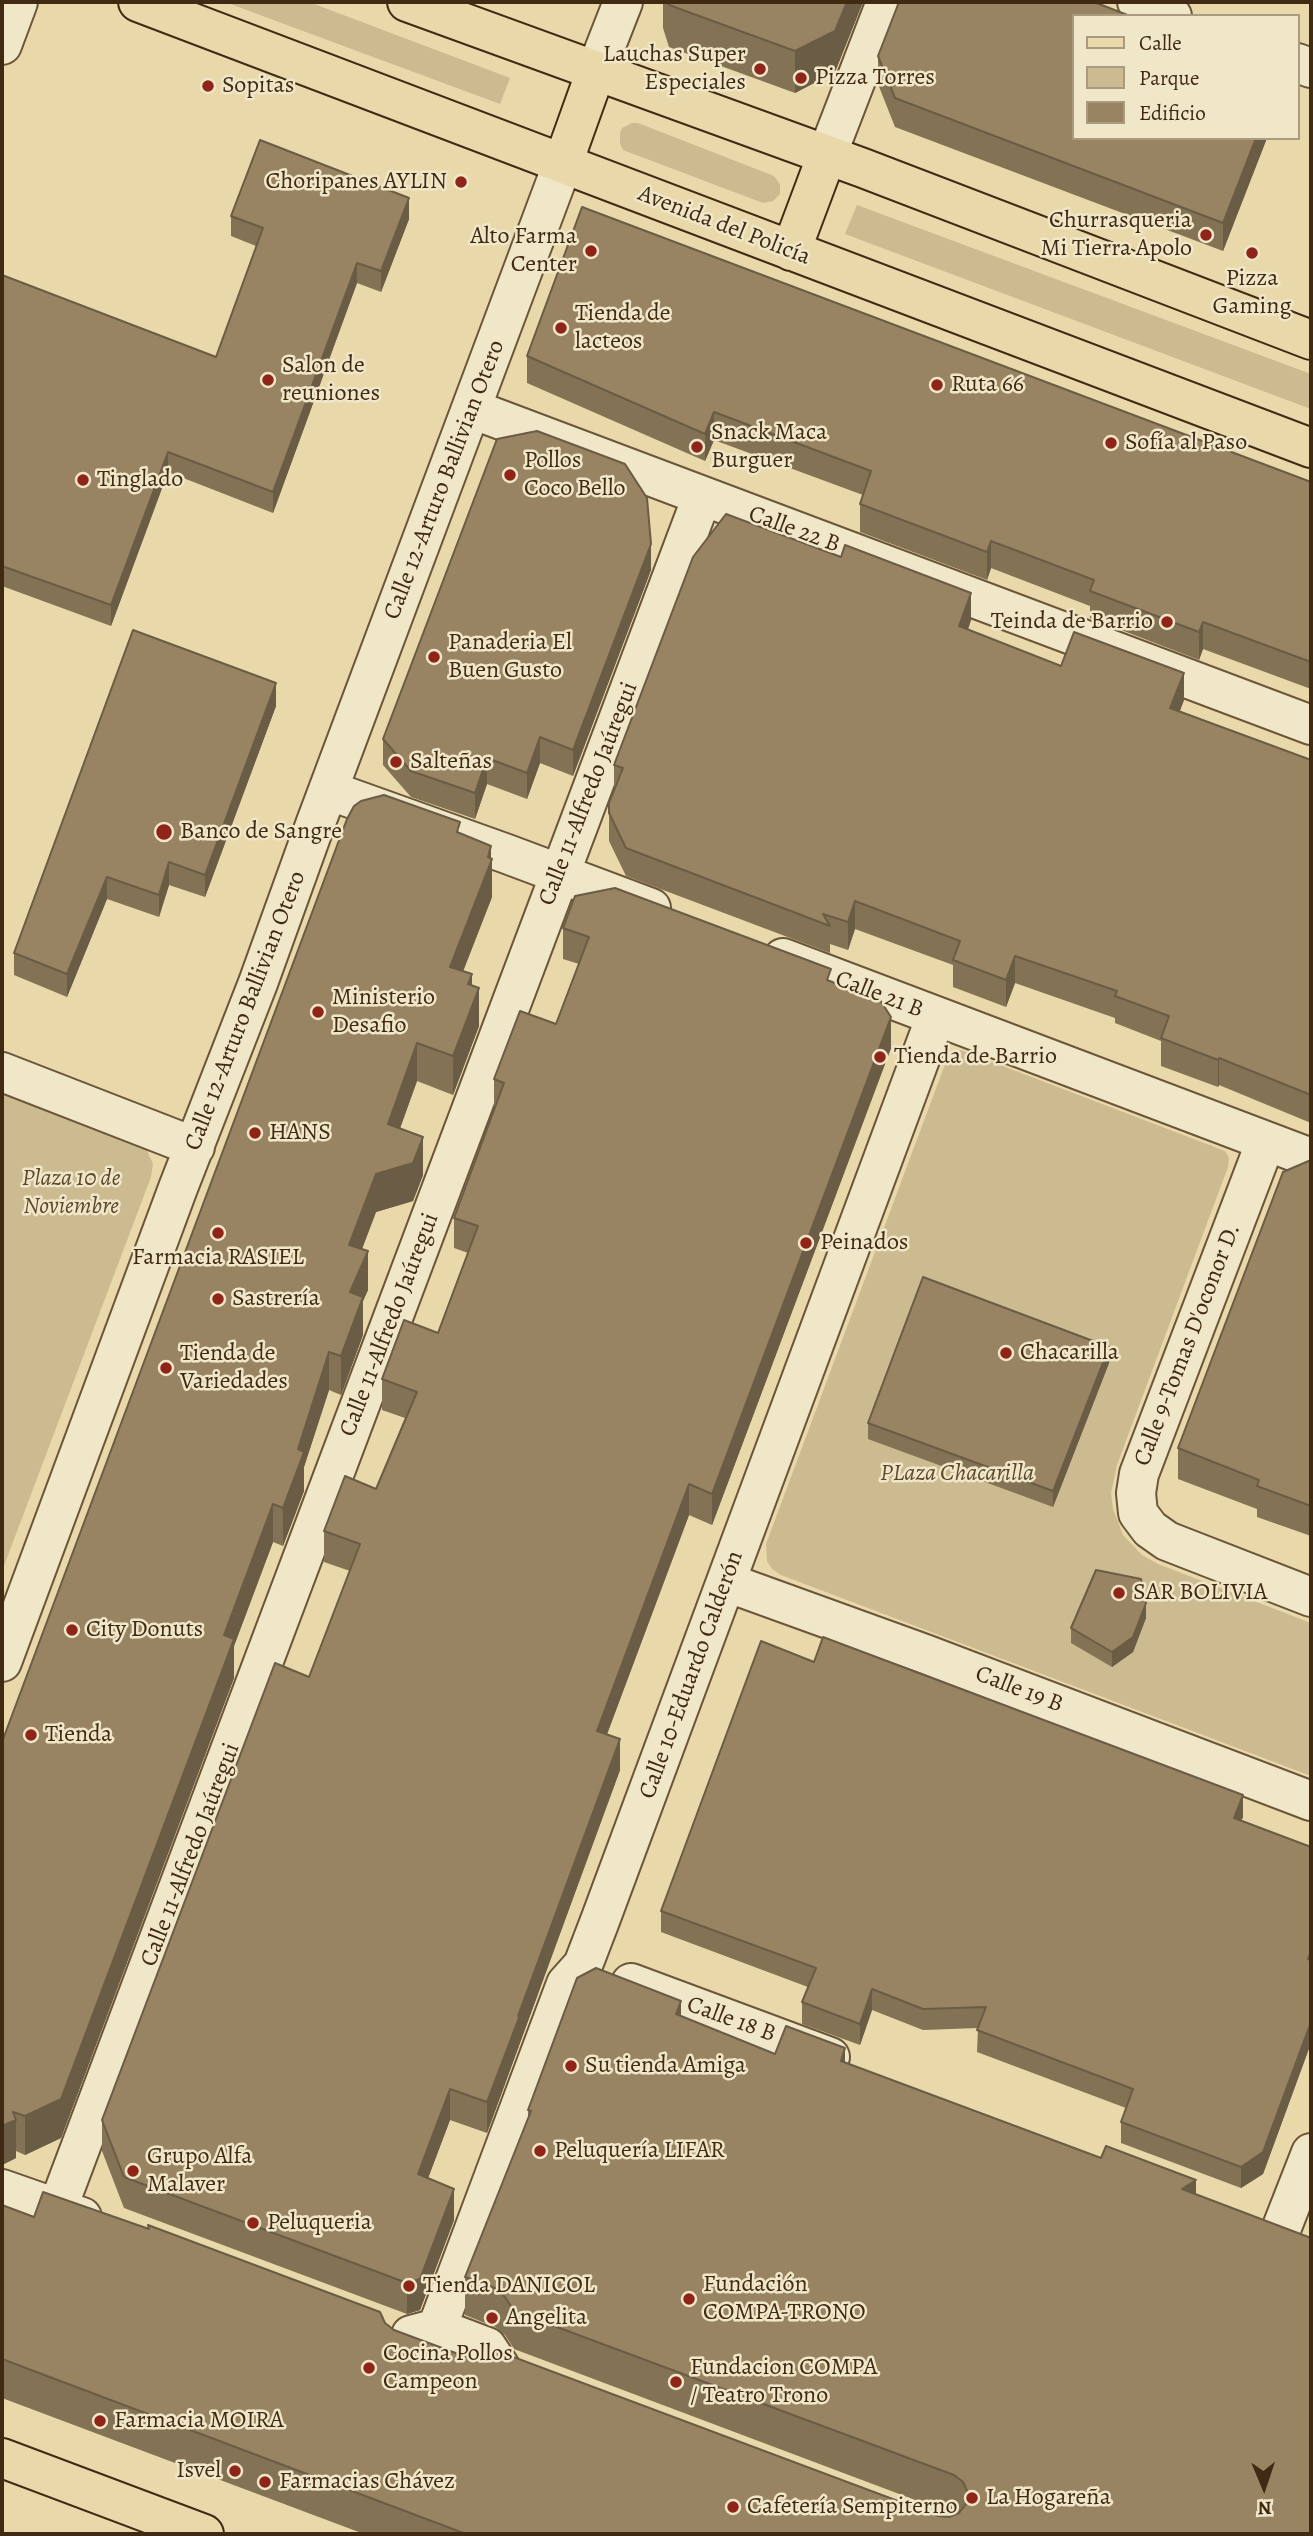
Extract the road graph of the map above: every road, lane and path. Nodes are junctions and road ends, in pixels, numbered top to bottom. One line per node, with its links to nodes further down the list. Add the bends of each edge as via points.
1 (18, 2): 8 (street)
2 (138, 2): 11 (main road, Avenida del Policía)
3 (407, 2): 9 (main road)
4 (623, 2): 9 (street)
5 (886, 2): 10 (street)
6 (1137, 2): 7 (street)
7 (1167, 14)
8 (2, 45)
9 (596, 71): 10 (main road); 11 (main road)
10 (827, 155): 12 (main road); 13 (main road)
11 (563, 163): 12 (main road, Avenida del Policía); 14 (street, Calle 12-Arturo Ballivian Otero)
12 (791, 251): 15 (main road, Avenida del Policía)
13 (1311, 340)
14 (472, 409): 16 (street, Calle 22 B); 18 (street, Calle 12-Arturo Ballivian Otero)
15 (1311, 448)
16 (702, 497): 17 (street, Calle 22 B); 19 (street, Calle 11-Alfredo Jaúregui)
17 (1311, 725)
18 (328, 790): 19 (street); 25 (street, Calle 12-Arturo Ballivian Otero)
19 (558, 874): 20 (street); 35 (street, Calle 11-Alfredo Jaúregui)
20 (685, 921)
21 (747, 945): 22 (street, Calle 21 B)
22 (936, 1016): 24 (street, Calle 21 B); 27 (street, Calle 10-Eduardo Calderón)
23 (2, 1072): 25 (street)
24 (1266, 1141): 26 (street, Calle 21 B); 28 (street, Calle 9-Tomas D'oconor D., via 1139,1474 1136,1493 1139,1513 1150,1529 1167,1541)
25 (195, 1147): 29 (street, Calle 12-Arturo Ballivian Otero)
26 (1311, 1158)
27 (726, 1582): 30 (street, Calle 19 B); 31 (street, Calle 10-Eduardo Calderón)
28 (1311, 1597)
29 (2, 1662)
30 (1311, 1801)
31 (583, 1965): 32 (street, Calle 18 B); 39 (street, Calle 10-Eduardo Calderón, via 566,1984 406,2335 486,2347)
32 (857, 2068)
33 (1311, 2153): 38 (street)
34 (2, 2189): 35 (street)
35 (58, 2207): 37 (street)
36 (1245, 2214): 38 (street)
37 (113, 2228)
38 (1297, 2233)
39 (513, 2372)
40 (2, 2458): 41 (main road)
41 (204, 2534)

